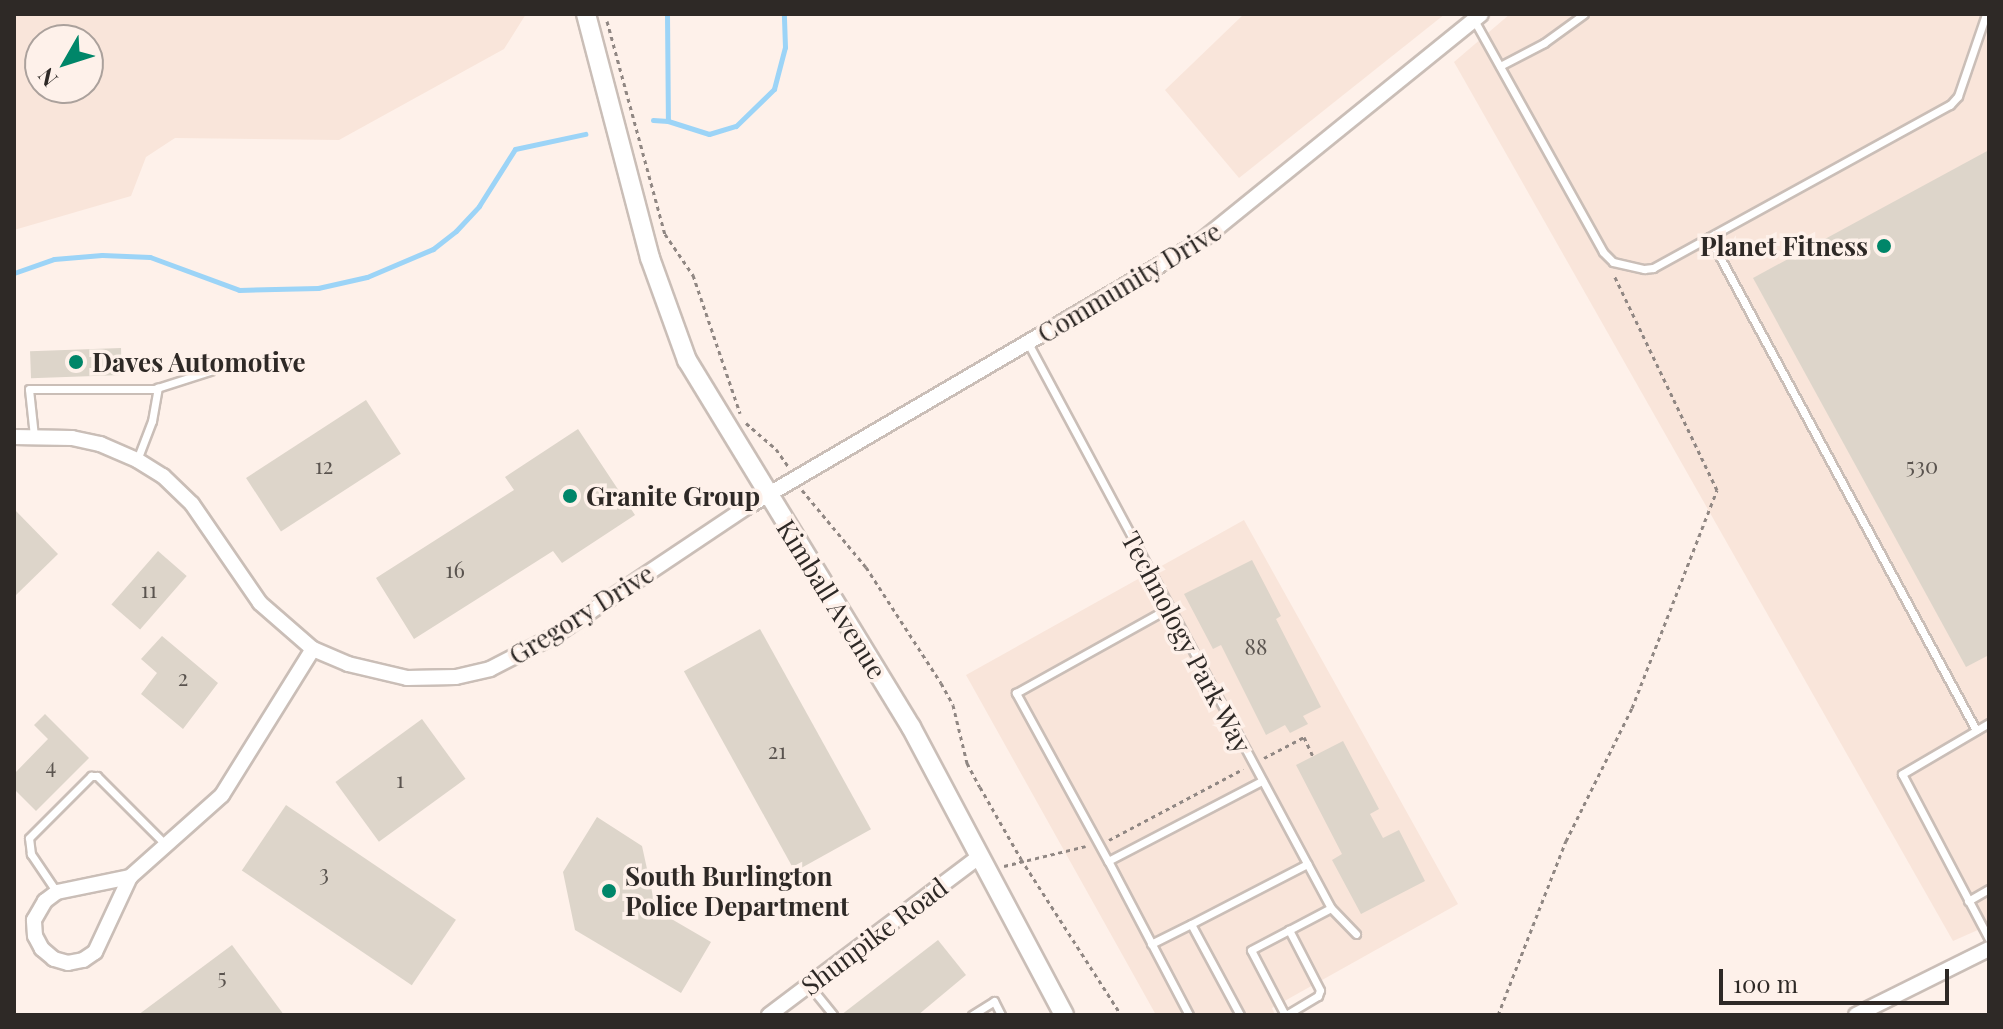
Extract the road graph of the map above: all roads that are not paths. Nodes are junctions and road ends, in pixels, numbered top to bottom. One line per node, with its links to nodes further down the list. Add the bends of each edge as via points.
1 (586, 14): 13 (main road, Kimball Avenue, via 650,258 678,339)
2 (1584, 14): 5 (lane)
3 (1986, 14): 6 (lane, via 1958,96 1950,105)
4 (1478, 17): 5 (lane); 7 (street, Community Drive, via 1212,234)
5 (1500, 66): 6 (lane, via 1613,262 1649,269)
6 (1709, 237): 18 (lane)
7 (1028, 343): 13 (street, Community Drive); 15 (lane, Technology Park Way)
8 (210, 371): 9 (lane)
9 (158, 388): 10 (lane, via 29,389); 12 (lane)
10 (34, 436): 11 (street, Gregory Drive); 12 (street, Gregory Drive, via 100,444)
11 (14, 437)
12 (137, 460): 16 (street, Gregory Drive, via 183,494 260,603)
13 (768, 495): 14 (street, Community Drive); 21 (main road, Kimball Avenue, via 886,686)
14 (747, 507): 16 (street, Gregory Drive, via 554,636 490,669 456,677 407,678 348,664)
15 (1169, 608): 19 (lane, Technology Park Way); 22 (lane, via 1016,693)
16 (313, 649): 20 (street, via 234,781)
17 (1989, 723): 18 (lane)
18 (1976, 730): 27 (lane, via 1902,774)
19 (1262, 781): 22 (lane); 23 (lane, Technology Park Way)
20 (167, 846): 24 (street); 26 (lane, via 97,776 91,776 29,838 31,854)
21 (980, 856): 35 (street, Shunpike Road); 40 (main road, Kimball Avenue)
22 (1108, 861): 33 (lane)
23 (1307, 864): 28 (lane, Technology Park Way); 29 (lane)
24 (130, 877): 26 (street); 26 (street, via 100,946 76,962 54,959 35,936 40,906)
25 (1989, 889): 27 (lane)
26 (57, 892)
27 (1968, 901): 32 (lane)
28 (1331, 908): 30 (lane); 31 (lane, Technology Park Way)
29 (1191, 924): 33 (lane); 42 (lane)
30 (1289, 930): 43 (lane, via 1320,990); 43 (lane, via 1251,950)
31 (1356, 934)
32 (1989, 939)
33 (1151, 944): 41 (lane)
34 (1989, 949): 44 (street)
35 (809, 985): 36 (street, Shunpike Road); 37 (lane)
36 (769, 1015)
37 (833, 1015)
38 (972, 1015): 39 (lane, via 994,1001)
39 (1001, 1015)
40 (1064, 1015)
41 (1189, 1015)
42 (1240, 1015)
43 (1286, 1015)
44 (1856, 1015)

